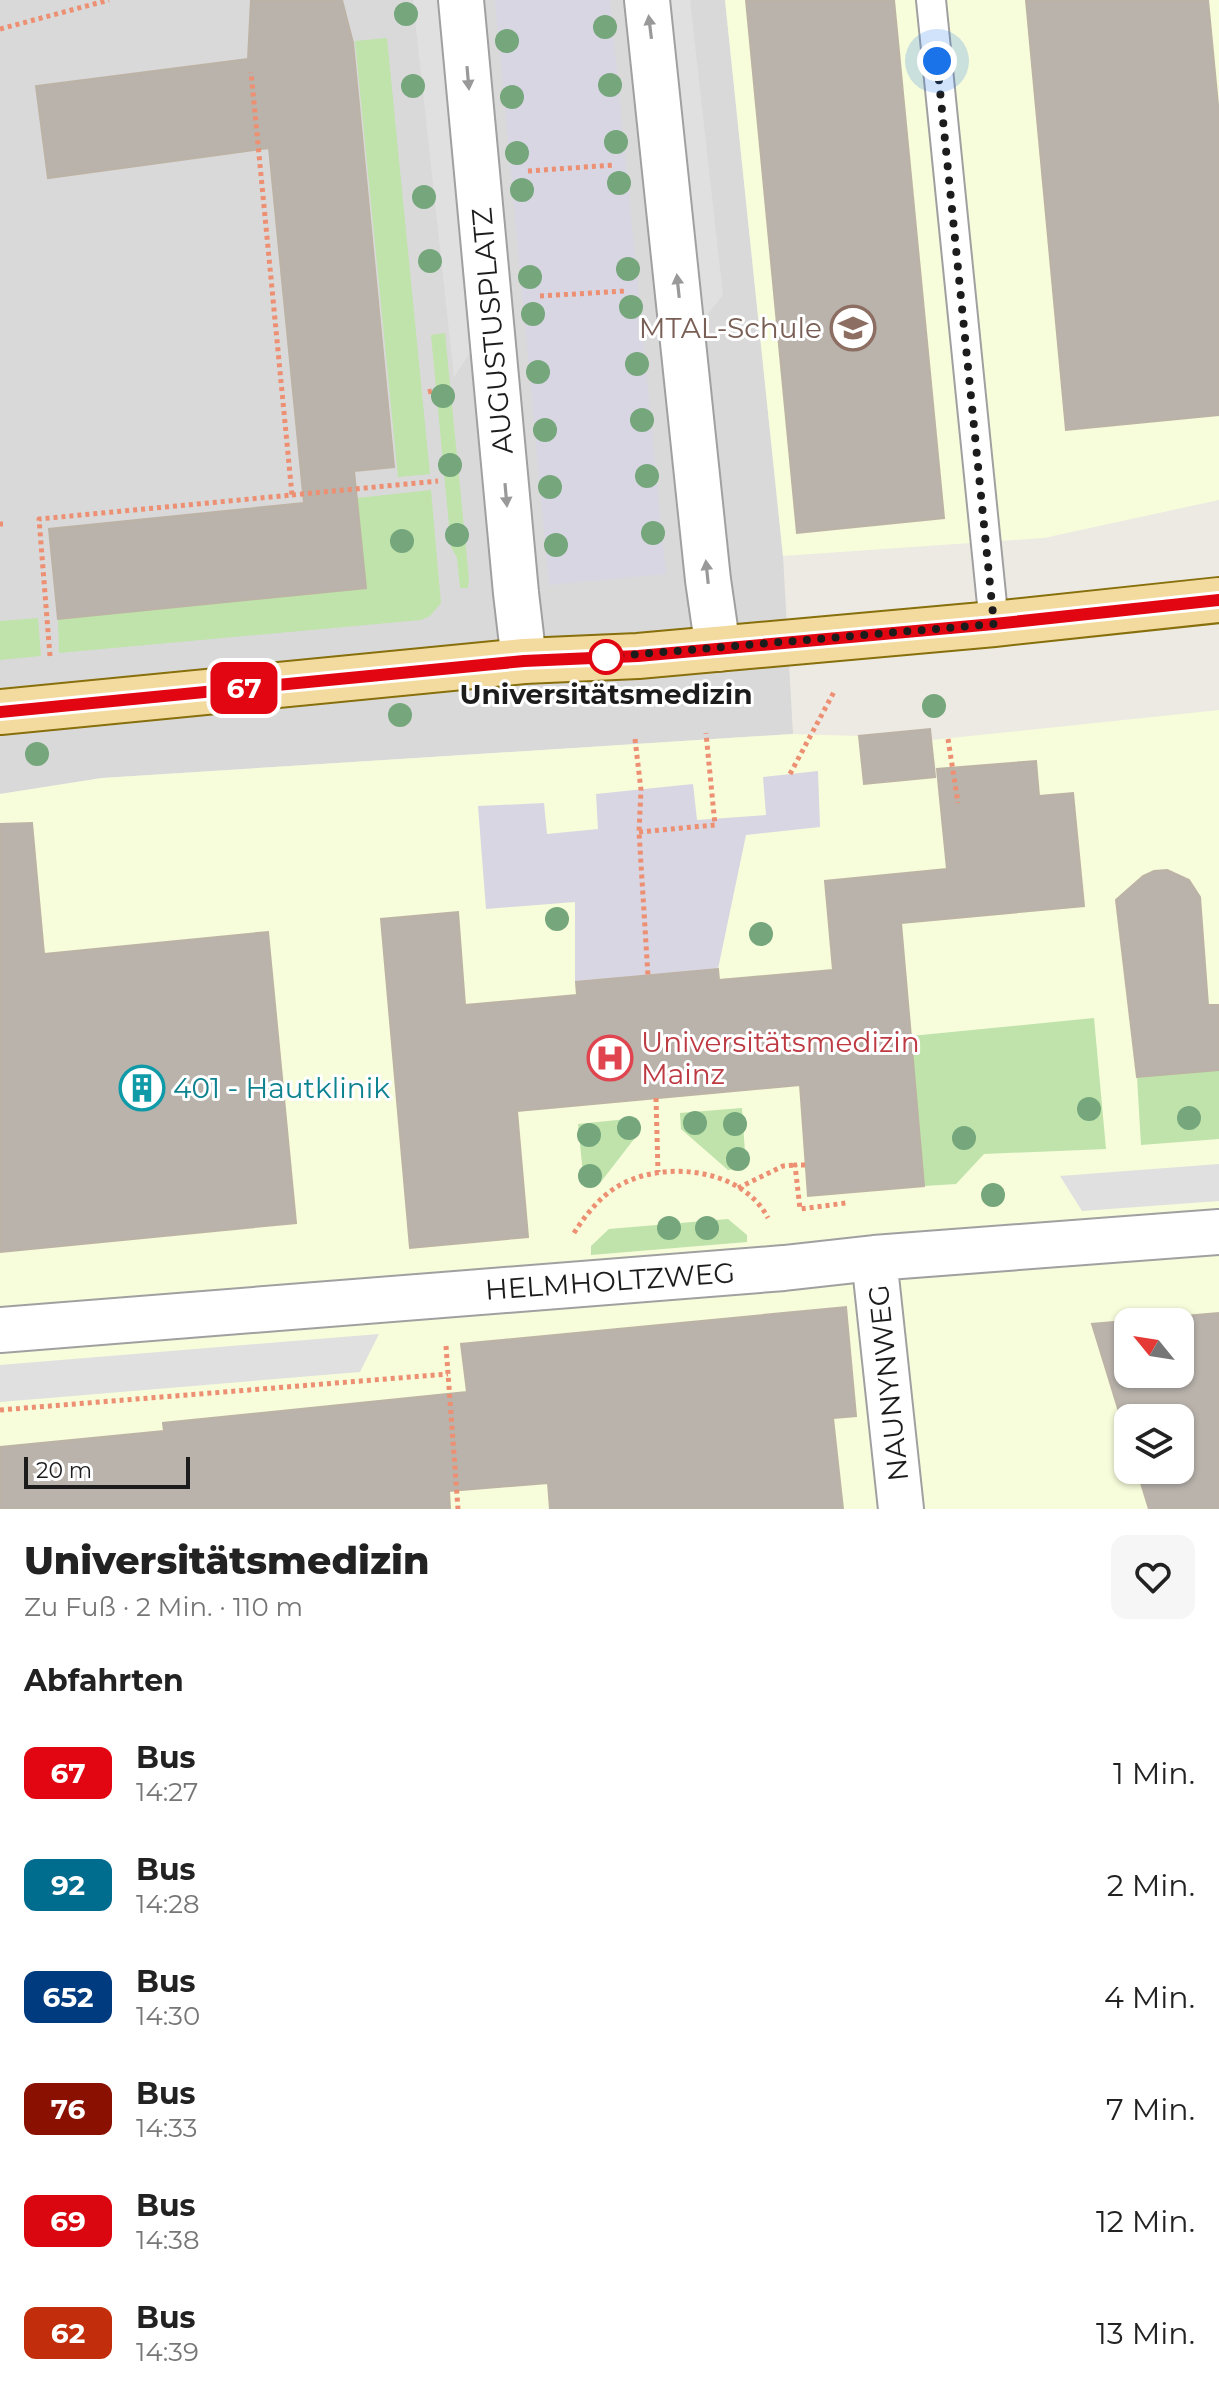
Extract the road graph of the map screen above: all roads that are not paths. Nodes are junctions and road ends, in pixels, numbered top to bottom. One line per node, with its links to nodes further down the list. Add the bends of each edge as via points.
1 (461, 0): 7 (street, AUGUSTUSPLATZ, one-way to 7)
2 (647, 0): 6 (street, one-way to 2)
3 (931, 0): 5 (lane)
4 (1219, 600): 5 (main road)
5 (994, 624): 6 (main road)
6 (718, 649): 7 (main road)
7 (524, 661): 8 (main road)
8 (0, 712)
9 (1219, 1232): 10 (street, HELMHOLTZWEG)
10 (874, 1258): 11 (street, HELMHOLTZWEG); 12 (street, NAUNYNWEG)
11 (0, 1330)
12 (901, 1509)

